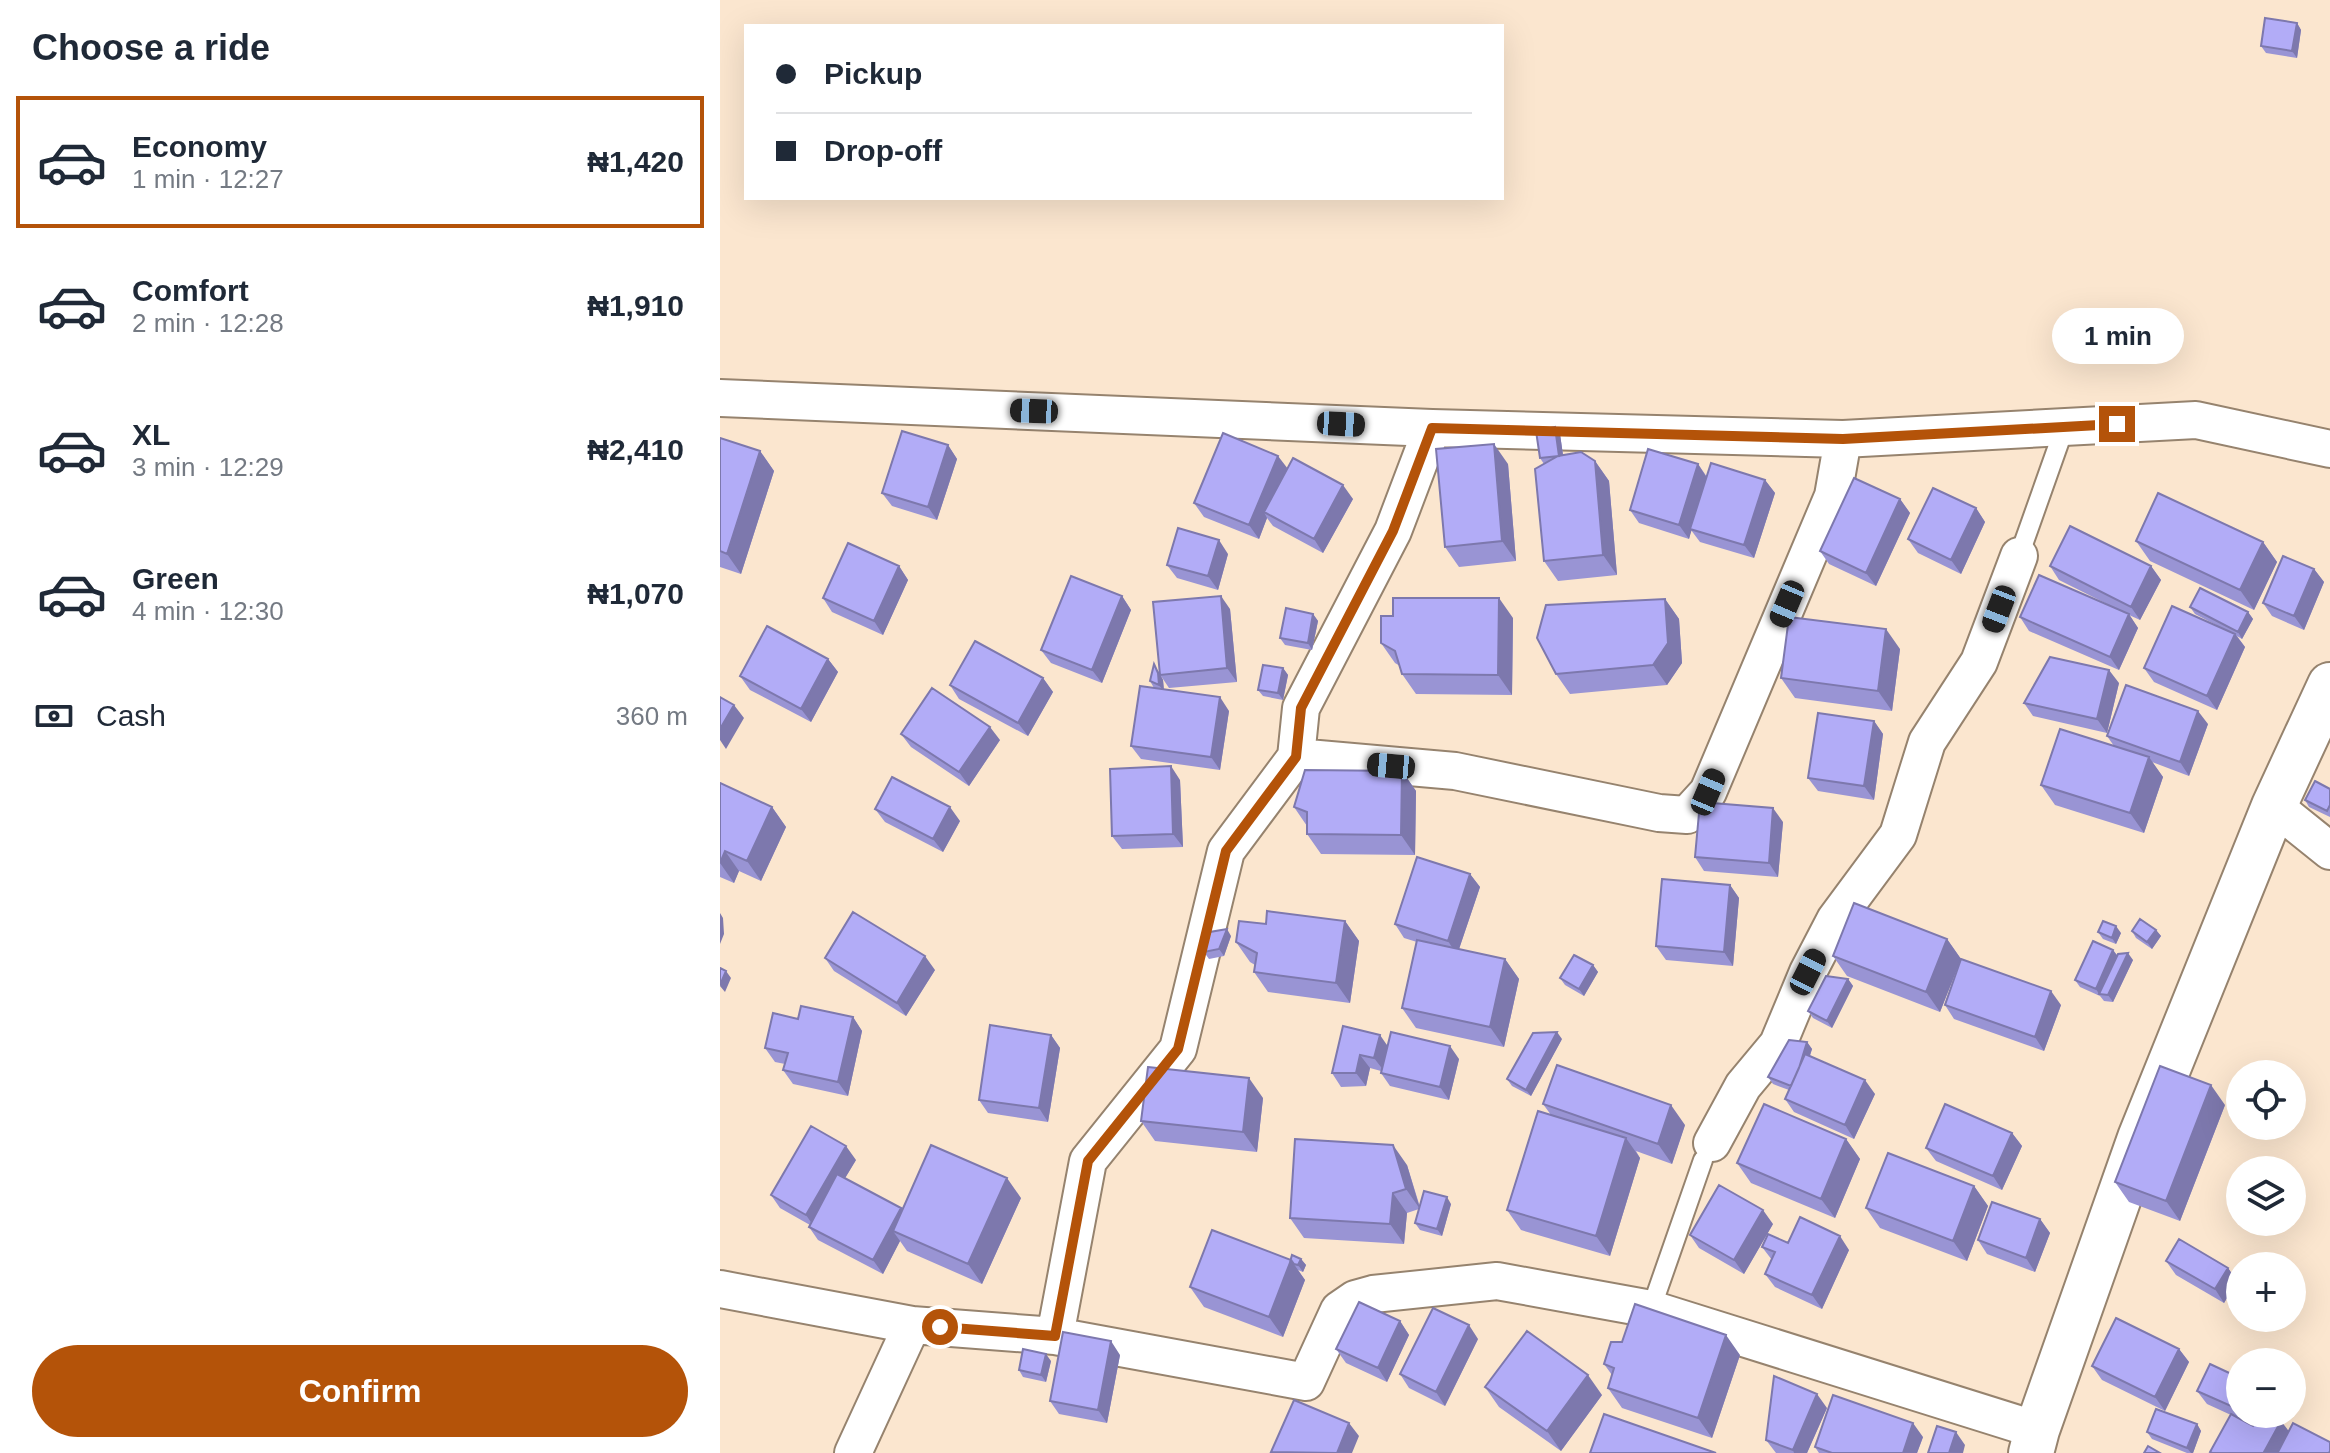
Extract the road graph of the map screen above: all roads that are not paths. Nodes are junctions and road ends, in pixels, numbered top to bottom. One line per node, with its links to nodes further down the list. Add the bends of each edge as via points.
1 (720, 398): 3 (street)
2 (2065, 426): 4 (street); 5 (street, via 2196,420); 6 (lane)
3 (1432, 428): 4 (street); 8 (street, via 1393,531 1301,708)
4 (1843, 439): 8 (street, via 1833,496 1708,792 1687,815 1455,771)
5 (2330, 449)
6 (2019, 556): 11 (street, via 1979,662 1927,742 1898,835 1835,920 1778,1044 1743,1086)
7 (2330, 685): 9 (street)
8 (1296, 757): 15 (street, via 1226,851 1178,1049 1088,1161)
9 (2274, 806): 10 (street); 16 (street, via 2140,1138)
10 (2330, 851)
11 (1707, 1152): 13 (lane)
12 (720, 1289): 14 (street)
13 (1651, 1309): 15 (street, via 1497,1281 1373,1294 1339,1310 1299,1396); 16 (street)
14 (912, 1325): 15 (street); 17 (street)
15 (1055, 1336)
16 (2034, 1441)
17 (853, 1453)

